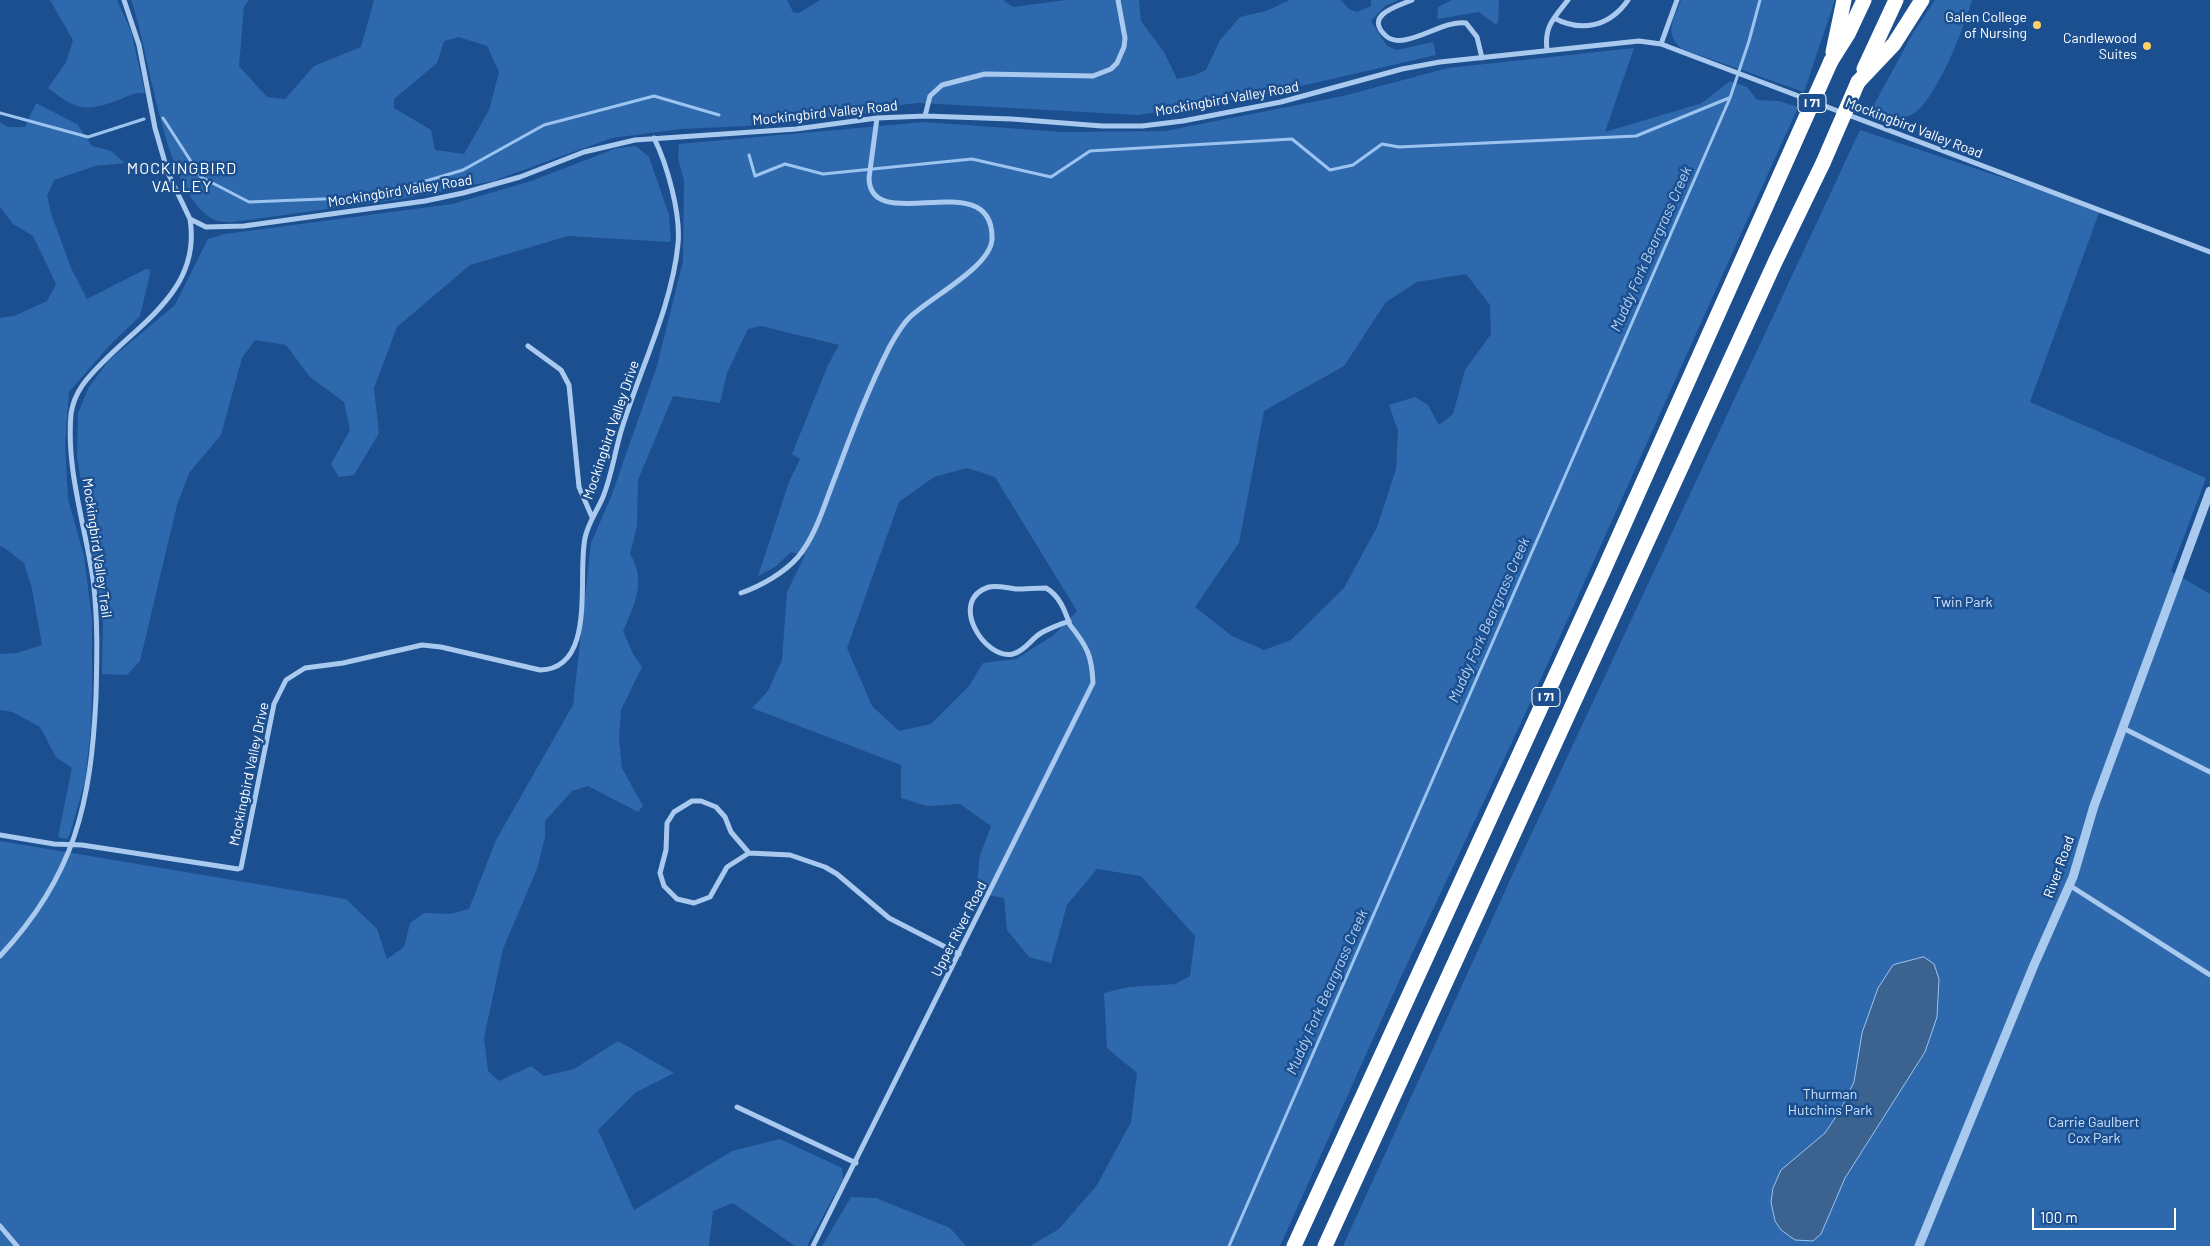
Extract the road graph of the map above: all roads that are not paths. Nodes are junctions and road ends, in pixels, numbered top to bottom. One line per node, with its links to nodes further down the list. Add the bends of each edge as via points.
1 (124, 0): 20 (street, via 139,45 159,147)
2 (1118, 0): 17 (street, via 1124,47 1122,56 1110,69 1093,76 985,74 942,85 930,96)
3 (1412, 0): 14 (street, via 1380,16 1378,22 1388,38 1402,42 1456,22 1466,23 1477,37)
4 (1568, 0): 11 (street)
5 (1628, 0): 11 (street, via 1616,15 1600,24 1572,25)
6 (1677, 0): 12 (street)
7 (1844, 0): 15 (highway)
8 (1864, 0): 15 (highway, I 71)
9 (1896, 0): 16 (highway, I 71)
10 (1922, 0): 16 (highway, via 1894,44)
11 (1554, 18): 13 (street, via 1546,36)
12 (1661, 44): 13 (street, Mockingbird Valley Road, via 1639,41); 21 (street, Mockingbird Valley Road)
13 (1547, 50): 14 (street, Mockingbird Valley Road)
14 (1482, 58): 17 (street, Mockingbird Valley Road, via 1402,69 1281,102 1142,126)
15 (1831, 61): 41 (highway, I 71, bridge, via 1602,574)
16 (1858, 82): 42 (highway, I 71, bridge)
17 (925, 116): 18 (street, Mockingbird Valley Road)
18 (877, 118): 19 (street, Mockingbird Valley Road, via 796,129); 25 (street, via 869,176 872,195 890,203 967,203 976,206 989,218 992,241 975,268 908,319 890,346 811,536 799,556 774,576)
19 (654, 138): 20 (street, Mockingbird Valley Road, via 610,144 496,184 425,201 244,226 206,227); 24 (street, Mockingbird Valley Drive, via 676,209 679,232 675,266 648,358 622,427 603,497)
20 (190, 219): 30 (street, Mockingbird Valley Trail, via 192,246 188,264 170,296 85,380 72,412 71,447 96,608 97,658 91,768 86,800)
21 (2210, 252)
22 (528, 346): 24 (street, via 566,377 579,487)
23 (2210, 491): 27 (street, River Road)
24 (592, 517): 30 (street, Mockingbird Valley Drive, via 582,556 579,636 574,649 561,665 540,670 422,645 305,668 286,680 274,704 241,868)
25 (741, 593)
26 (1069, 622): 26 (street, Upper River Road, via 1062,605 1046,588 989,587 977,594 969,614 978,633 995,650 1004,654 1022,650 1039,634); 33 (street, Upper River Road, via 1092,660 1093,683)
27 (2123, 728): 28 (street); 32 (street, River Road)
28 (2210, 772)
29 (0, 836): 30 (street, Mockingbird Valley Drive)
30 (71, 845): 34 (street, Mockingbird Valley Trail, via 46,899)
31 (749, 854): 31 (street, via 731,832 720,810 701,801 685,804 666,823 666,850 660,873 664,886 677,899 694,903 710,897 727,867); 33 (street, via 790,855 814,862 837,874 889,918)
32 (2069, 885): 35 (street); 43 (street, River Road)
33 (959, 954): 37 (street, Upper River Road)
34 (0, 956)
35 (2210, 975)
36 (737, 1106): 37 (street)
37 (856, 1163): 40 (street, Upper River Road)
38 (0, 1226): 39 (street)
39 (17, 1246)
40 (813, 1246)
41 (1294, 1246)
42 (1325, 1246)
43 (1920, 1246)

